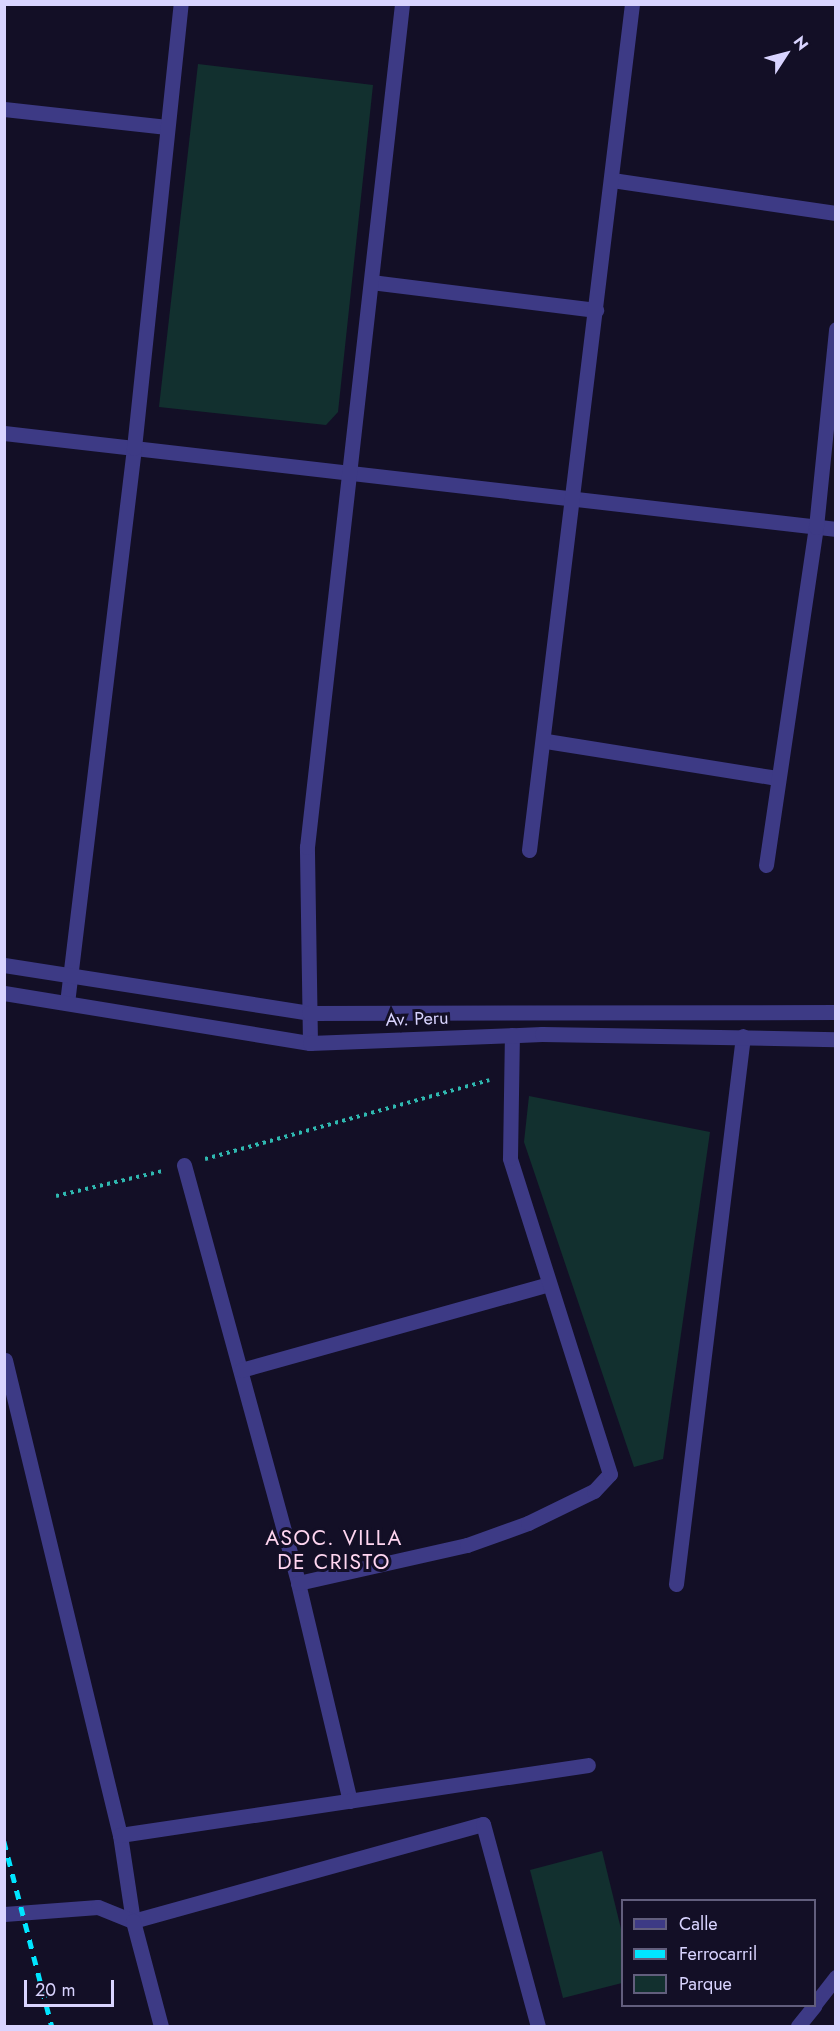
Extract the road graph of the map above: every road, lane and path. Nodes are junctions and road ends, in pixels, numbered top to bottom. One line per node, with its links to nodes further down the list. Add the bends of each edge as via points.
1 (181, 4): 5 (street)
2 (402, 4): 8 (street)
3 (632, 4): 6 (street)
4 (4, 109): 5 (street)
5 (167, 127): 12 (street)
6 (612, 180): 7 (street); 9 (street)
7 (836, 213)
8 (371, 282): 9 (street); 13 (street)
9 (596, 310): 14 (street)
10 (836, 329): 15 (street)
11 (4, 433): 12 (street)
12 (134, 447): 13 (street); 22 (street)
13 (350, 475): 14 (street); 26 (street, via 307,847)
14 (573, 499): 15 (street); 17 (street)
15 (816, 527): 16 (street); 18 (street)
16 (836, 529)
17 (546, 741): 18 (street); 19 (street)
18 (777, 778): 20 (street)
19 (530, 850)
20 (766, 865)
21 (4, 966): 22 (street)
22 (70, 975): 24 (street); 26 (street)
23 (4, 993): 24 (street, Av. Peru)
24 (67, 1003): 30 (street, Av. Peru)
25 (836, 1012): 26 (street)
26 (309, 1013): 30 (street)
27 (512, 1035): 28 (street, Av. Peru); 30 (street, Av. Peru); 36 (street, via 507,1144)
28 (743, 1036): 29 (street, Av. Peru); 40 (street)
29 (836, 1039)
30 (310, 1043)
31 (495, 1080): 32 (path)
32 (201, 1160)
33 (184, 1165): 38 (street)
34 (166, 1170): 35 (path)
35 (56, 1196)
36 (548, 1284): 38 (street); 39 (street, via 610,1474 594,1491 498,1534)
37 (5, 1360): 43 (street)
38 (241, 1370): 39 (street)
39 (298, 1583): 42 (street)
40 (676, 1584)
41 (588, 1765): 42 (street)
42 (350, 1801): 43 (street)
43 (120, 1835): 45 (street)
44 (4, 1914): 45 (street, via 98,1907)
45 (133, 1921): 49 (street); 50 (street, via 483,1824)
46 (836, 1977): 47 (street)
47 (816, 2002)
48 (812, 2007): 51 (street)
49 (161, 2026)
50 (538, 2026)
51 (798, 2026)

